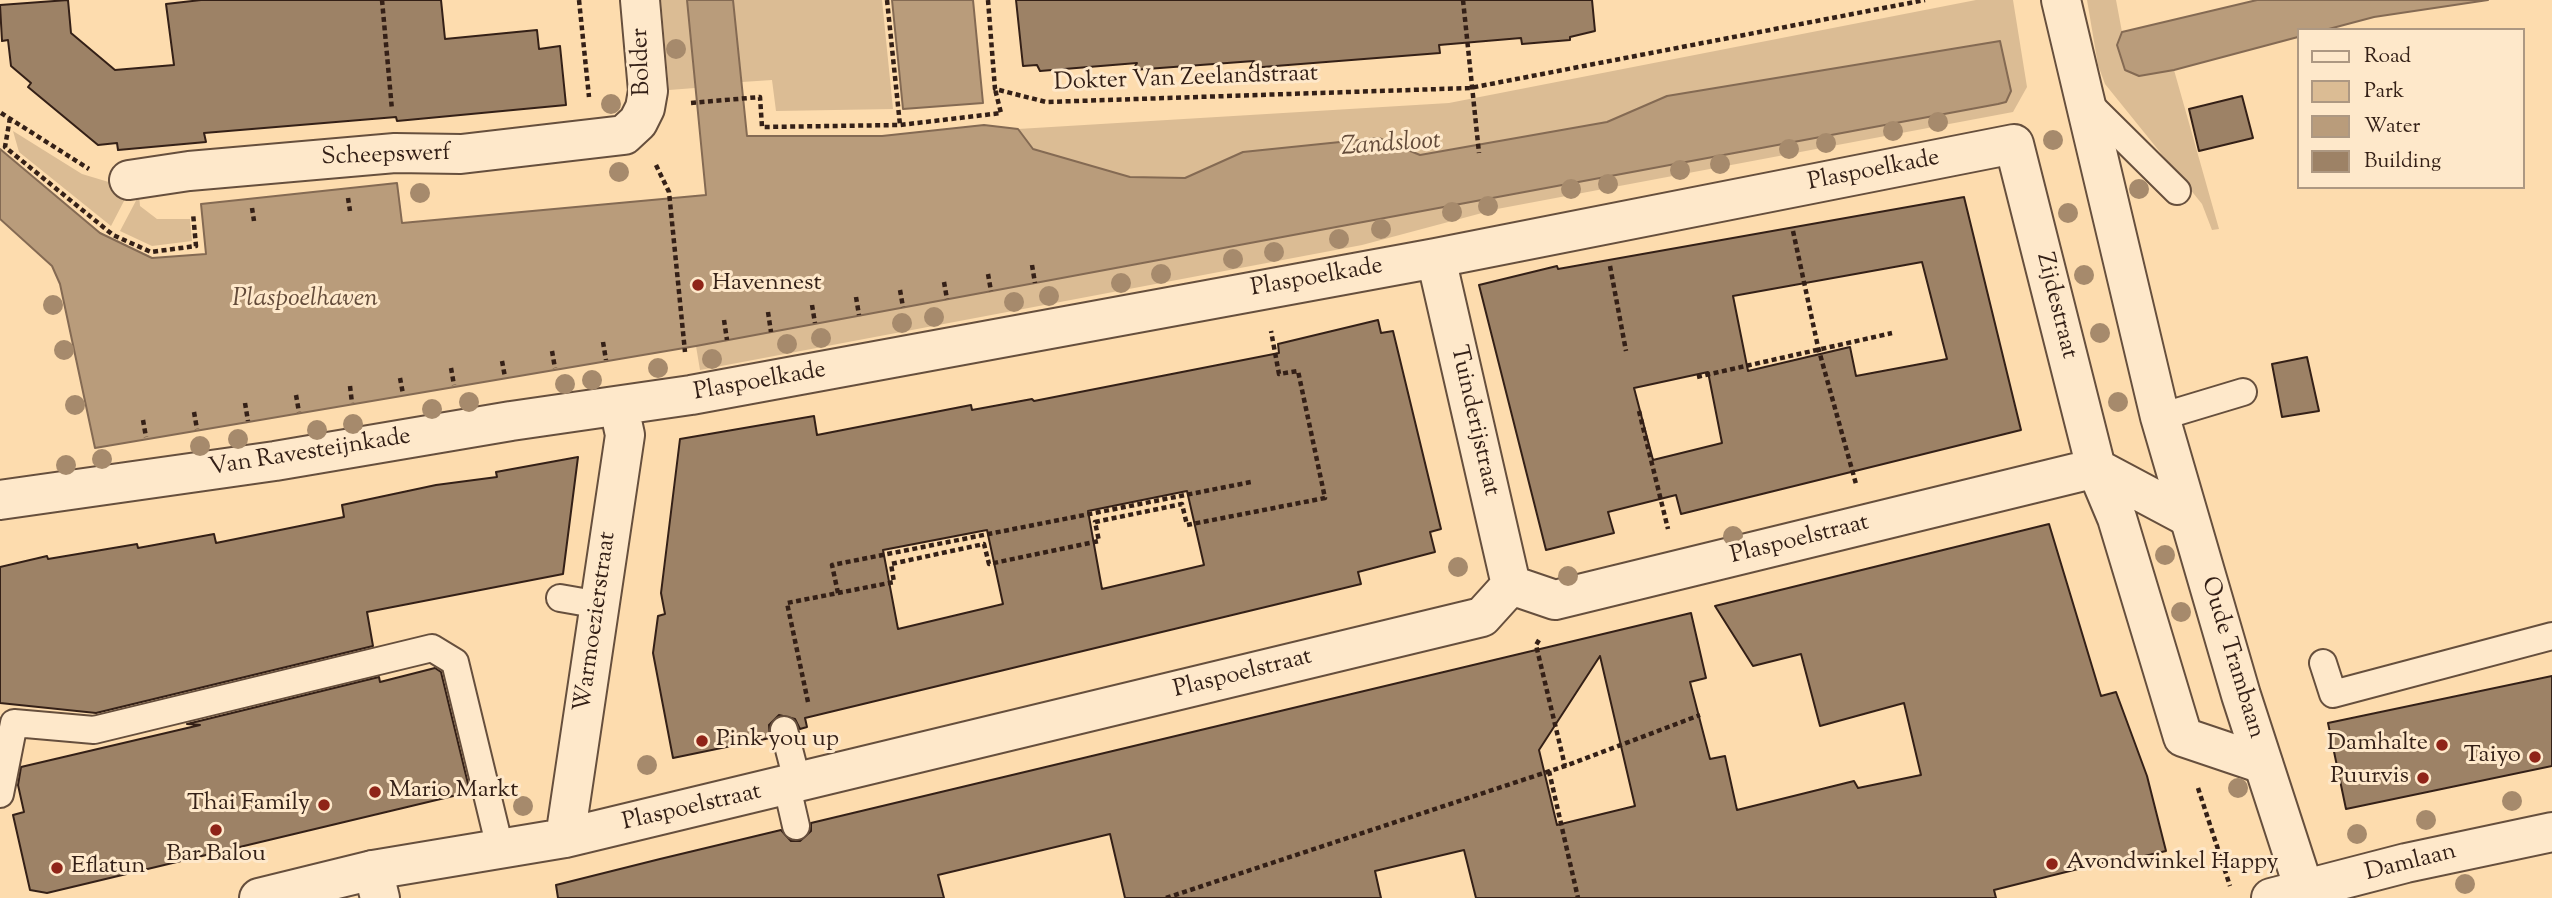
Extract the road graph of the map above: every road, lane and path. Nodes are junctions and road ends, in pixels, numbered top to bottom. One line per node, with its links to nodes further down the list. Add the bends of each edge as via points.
1 (382, 0): 18 (path)
2 (579, 0): 16 (path)
3 (640, 0): 14 (street, Bolder, via 648,91)
4 (887, 0): 15 (path)
5 (988, 0): 10 (path)
6 (1463, 0): 9 (path)
7 (1925, 0): 9 (path, Dokter Van Zeelandstraat)
8 (2061, 0): 11 (street, Oude Trambaan)
9 (1470, 88): 10 (path, Dokter Van Zeelandstraat, via 1046,102); 19 (path)
10 (995, 89): 15 (path, via 1001,113)
11 (2085, 100): 22 (lane); 67 (street, Oude Trambaan)
12 (685, 103): 15 (path, via 760,97 762,127)
13 (0, 113): 20 (path, via 104,178)
14 (638, 122): 16 (street, Scheepswerf, via 624,135)
15 (900, 125)
16 (593, 140): 18 (street, Scheepswerf, via 461,154)
17 (2014, 144): 21 (street, Plaspoelkade); 72 (street, Zijdestraat)
18 (395, 153): 20 (street, Scheepswerf)
19 (1479, 153)
20 (129, 180)
21 (1784, 189): 24 (street, Plaspoelkade); 47 (path)
22 (2177, 191)
23 (668, 192): 48 (path)
24 (1602, 225): 25 (street, Plaspoelkade); 46 (path)
25 (1436, 258): 30 (street, Plaspoelkade); 78 (street, Tuinderijstraat)
26 (1032, 265): 29 (path)
27 (988, 274): 32 (path)
28 (944, 282): 34 (path)
29 (1035, 283)
30 (1263, 289): 63 (street, Plaspoelkade); 79 (path, via 1279,374 1298,370 1325,498 1186,524 1182,504 1095,522 1099,541 989,564 984,544 891,564 894,582)
31 (900, 290): 36 (path)
32 (990, 291)
33 (856, 297): 38 (path)
34 (947, 299)
35 (812, 305): 40 (path)
36 (903, 307)
37 (768, 312): 41 (path)
38 (859, 315)
39 (724, 320): 43 (path)
40 (815, 323)
41 (771, 331)
42 (1892, 333): 47 (path)
43 (727, 340)
44 (603, 342): 49 (path)
45 (552, 351): 52 (path)
46 (1626, 351)
47 (1821, 351): 54 (path); 76 (path)
48 (685, 355)
49 (607, 360)
50 (502, 361): 53 (path)
51 (451, 368): 56 (path)
52 (555, 368)
53 (505, 377)
54 (1698, 377)
55 (401, 378): 59 (path)
56 (454, 385)
57 (349, 386): 62 (path)
58 (2243, 392): 67 (lane)
59 (403, 394)
60 (296, 395): 66 (path)
61 (246, 403): 69 (path)
62 (352, 403)
63 (619, 407): 74 (street, Van Ravesteijnkade); 82 (street, Warmoezierstraat, via 625,435)
64 (1639, 411): 77 (path)
65 (194, 412): 70 (path)
66 (299, 412)
67 (2160, 417): 75 (street, Oude Trambaan)
68 (143, 420): 71 (path)
69 (248, 421)
70 (197, 430)
71 (146, 439)
72 (2096, 468): 75 (street); 76 (street, Plaspoelstraat); 88 (street, Zijdestraat, via 2117,518)
73 (1251, 482): 79 (path, via 832,565)
74 (0, 500)
75 (2188, 517): 89 (street, Oude Trambaan)
76 (1867, 525): 77 (street, Plaspoelstraat)
77 (1678, 570): 81 (street, Plaspoelstraat)
78 (1511, 585): 81 (street); 92 (street, Plaspoelstraat, via 1482,617)
79 (838, 593): 85 (path, via 787,603)
80 (560, 598): 82 (lane)
81 (1555, 600): 90 (path, via 1536,645)
82 (600, 605): 96 (street, Warmoezierstraat)
83 (2552, 636): 84 (lane, via 2333,694)
84 (2323, 663)
85 (810, 710)
86 (1700, 715): 90 (path)
87 (784, 730): 92 (lane)
88 (2183, 737): 89 (street); 103 (path)
89 (2263, 764): 99 (street, Oude Trambaan)
90 (1566, 766): 91 (path)
91 (1549, 771): 101 (path); 102 (path)
92 (792, 785): 94 (lane); 96 (street, Plaspoelstraat)
93 (0, 794): 97 (lane, via 14,723 94,730 432,648 454,662)
94 (796, 826)
95 (2552, 832): 99 (street, Damlaan, via 2406,863)
96 (565, 838): 97 (street, Plaspoelstraat)
97 (500, 848): 98 (street, Plaspoelstraat)
98 (377, 884): 100 (street, Plaspoelstraat)
99 (2294, 895)
100 (259, 898)
101 (1166, 898)
102 (1577, 898)
103 (2234, 898)

